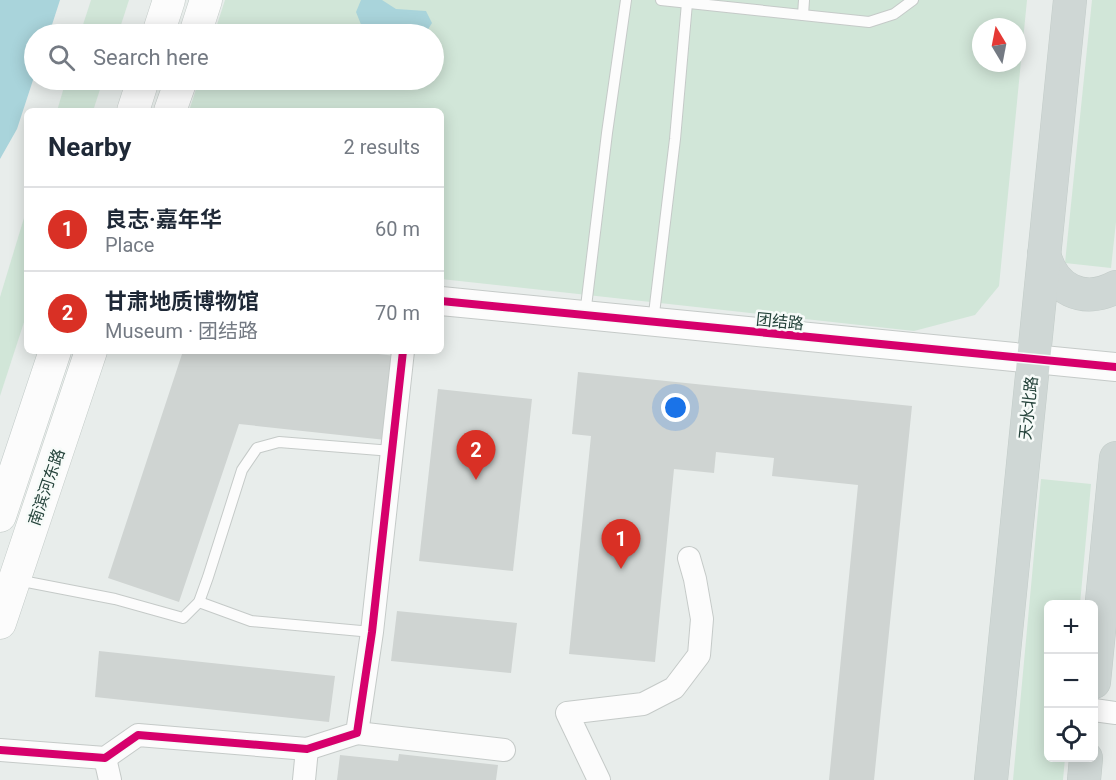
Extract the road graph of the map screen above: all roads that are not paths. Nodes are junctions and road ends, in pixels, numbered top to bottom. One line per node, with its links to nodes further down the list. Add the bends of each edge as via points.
1 (169, 0): 10 (main road)
2 (206, 0): 11 (main road)
3 (626, 0): 19 (lane)
4 (661, 0): 8 (lane)
5 (804, 0): 9 (lane)
6 (914, 0): 9 (lane, via 894,14 869,22)
7 (1070, 0): 16 (main road, 天水北路)
8 (687, 3): 9 (lane); 20 (lane)
9 (803, 15)
10 (161, 24)
11 (198, 24)
12 (140, 90): 14 (main road)
13 (177, 90): 15 (main road)
14 (134, 108)
15 (171, 108)
16 (1044, 254): 17 (main road, via 1053,276 1071,291 1093,295); 24 (main road, 天水北路)
17 (1116, 287)
18 (444, 301): 19 (street, 团结路)
19 (585, 315): 20 (street, 团结路)
20 (653, 322): 24 (street, 团结路)
21 (54, 354): 28 (main road, 南滨河东路)
22 (91, 354): 31 (main road, 南滨河东路)
23 (403, 354): 26 (street)
24 (1033, 359): 25 (street, 团结路); 46 (main road, 天水北路)
25 (1116, 367)
26 (392, 452): 32 (lane, via 279,442 257,448 242,470); 34 (street)
27 (1116, 458): 29 (main road)
28 (0, 516)
29 (1112, 544): 35 (main road)
30 (689, 558): 45 (street, via 702,619 699,655 674,688 643,704 567,712)
31 (15, 580): 32 (lane, via 115,599 183,618); 33 (main road, 南滨河东路)
32 (199, 602): 34 (lane, via 251,621)
33 (0, 623)
34 (372, 632): 38 (street)
35 (1098, 654)
36 (1098, 711): 37 (street)
37 (1116, 713)
38 (357, 734): 39 (street); 41 (street)
39 (308, 749): 43 (street, via 138,735); 44 (street)
40 (0, 750): 43 (street)
41 (504, 750)
42 (1086, 762): 47 (main road)
43 (108, 769)
44 (304, 780)
45 (599, 780)
46 (991, 780)
47 (1084, 780)

